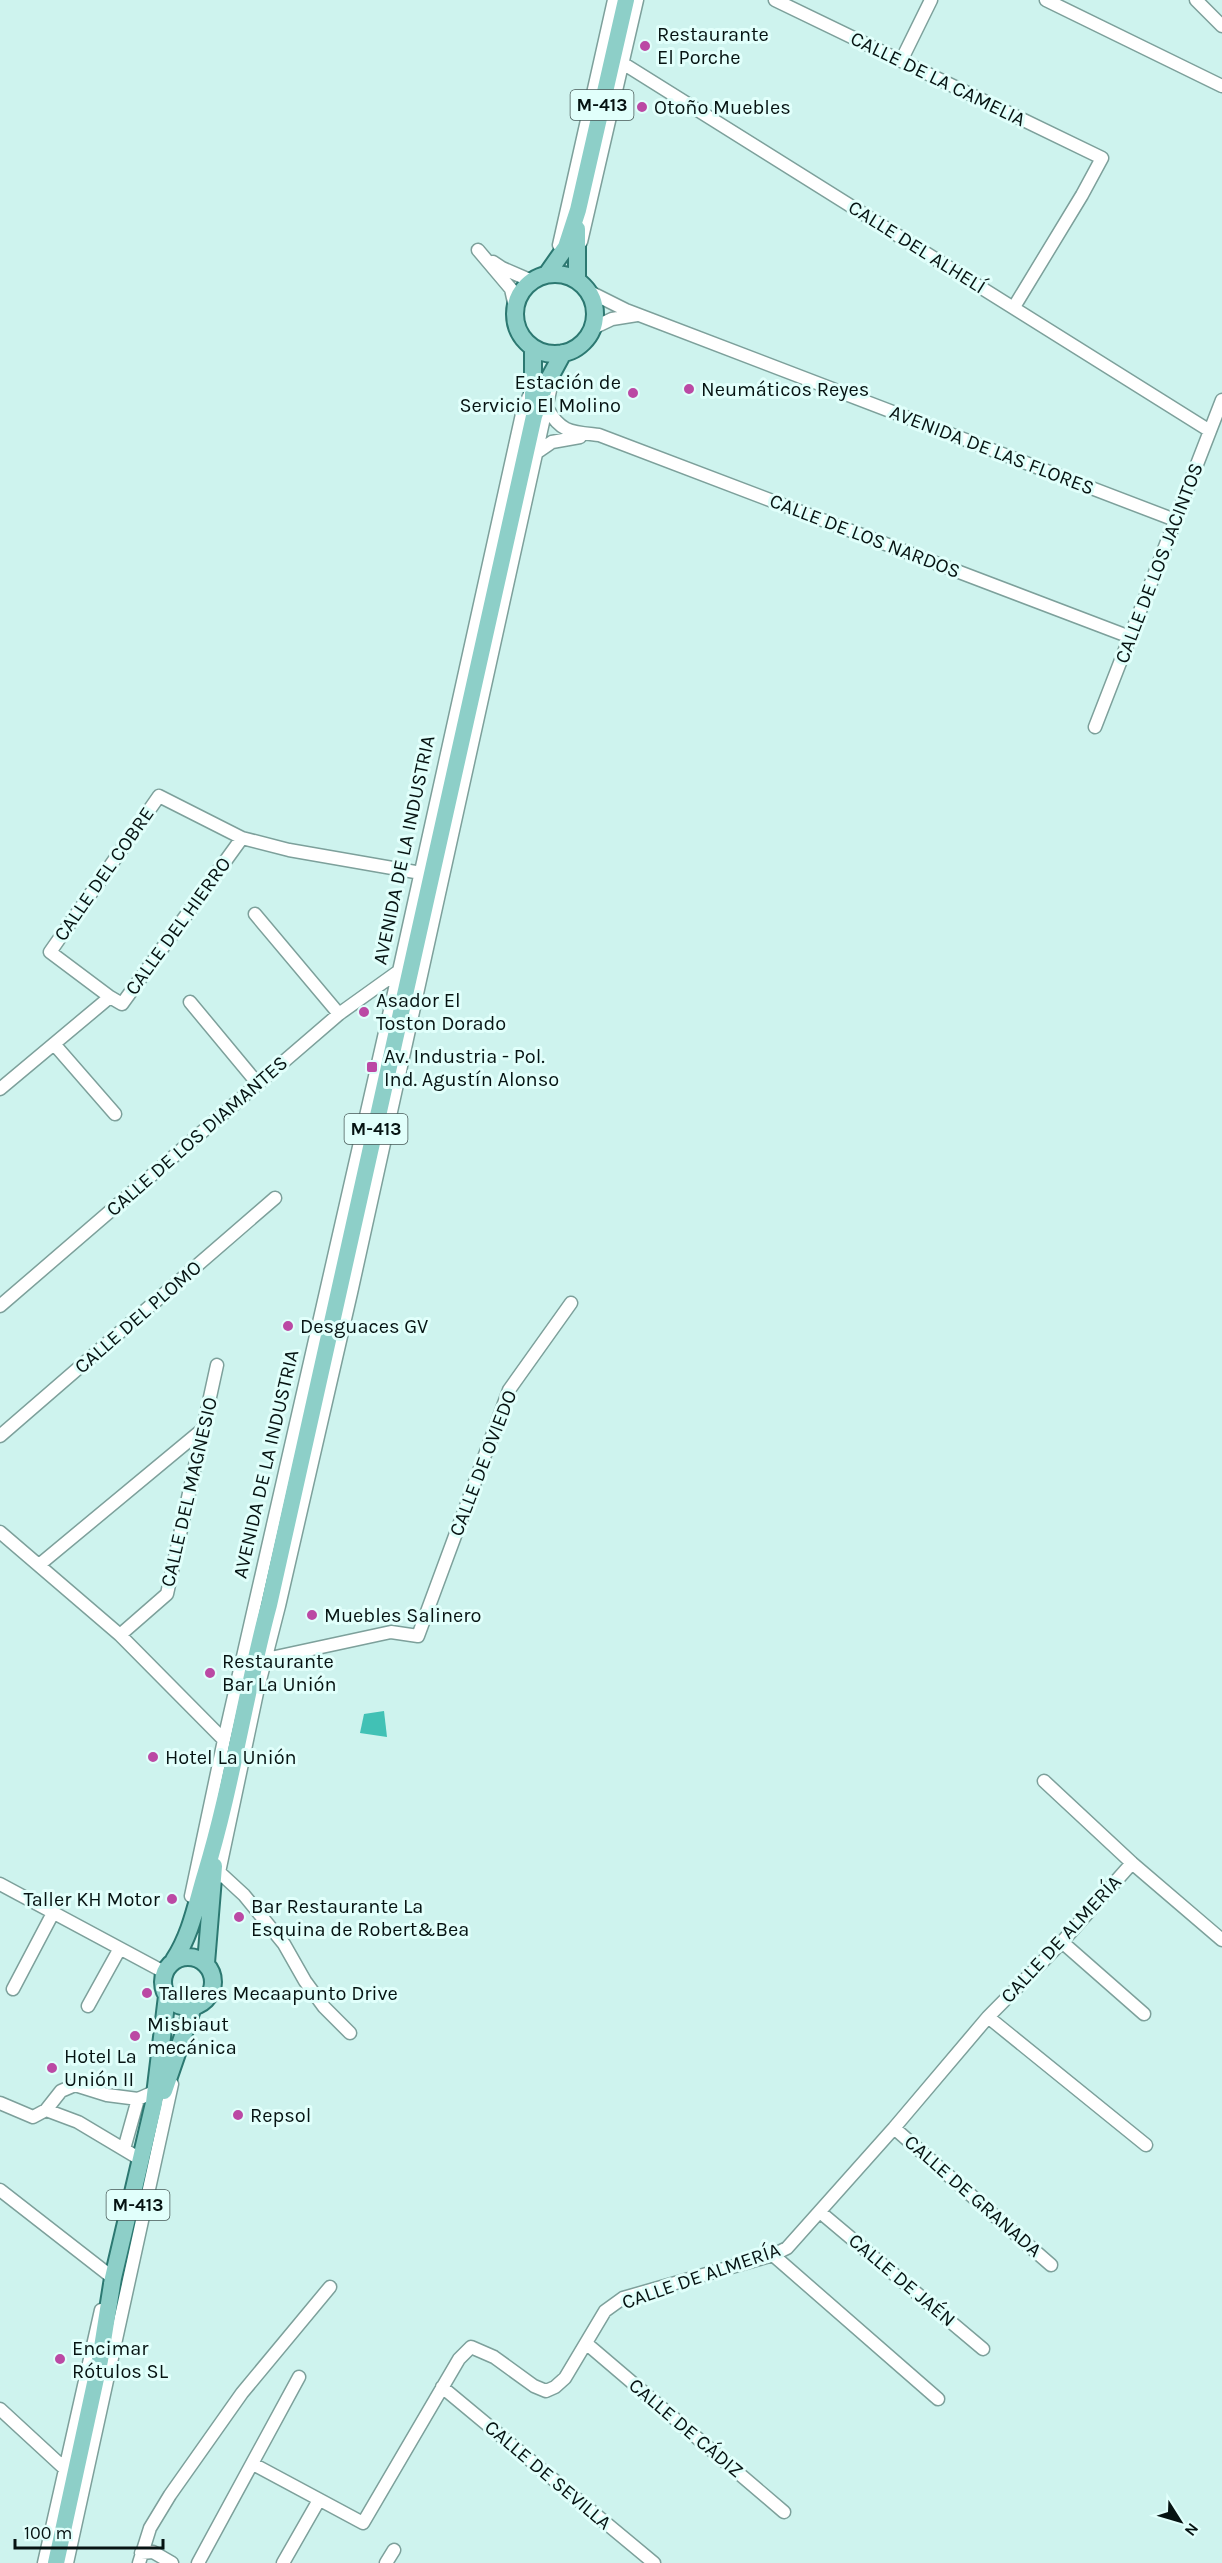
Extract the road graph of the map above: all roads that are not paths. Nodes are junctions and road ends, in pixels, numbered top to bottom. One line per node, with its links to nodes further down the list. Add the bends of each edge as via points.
1 (614, 0): 14 (street, via 568,209)
2 (626, 0): 12 (main road, M-413)
3 (637, 0): 10 (street)
4 (775, 0): 9 (street, CALLE DE LA CAMELIA)
5 (931, 0): 9 (street)
6 (1046, 0): 11 (street)
7 (1196, 0): 8 (street)
8 (1222, 26)
9 (901, 61): 17 (street, CALLE DE LA CAMELIA, via 1102,158)
10 (624, 64): 13 (street); 17 (street, CALLE DEL ALHELÍ)
11 (1222, 86)
12 (578, 210): 13 (main road, M-413); 14 (main road, M-413, via 566,247)
13 (577, 257): 15 (main road, M-413)
14 (544, 274): 15 (main road, via 562,274); 16 (main road, M-413, via 521,292); 16 (street, via 502,268 478,250 511,289)
15 (582, 286): 18 (street, AVENIDA DE LAS FLORES); 19 (main road, M-413, via 594,305)
16 (515, 306): 20 (main road, via 522,337)
17 (1014, 307): 25 (street, CALLE DEL ALHELÍ)
18 (641, 314): 19 (street, via 612,319); 28 (street, AVENIDA DE LAS FLORES)
19 (591, 329): 21 (main road, via 578,347)
20 (533, 348): 21 (main road); 22 (main road, AVENIDA DE LA INDUSTRIA / M-413)
21 (559, 360): 24 (main road, AVENIDA DE LA INDUSTRIA / M-413, via 544,388)
22 (532, 387): 24 (main road, AVENIDA DE LA INDUSTRIA / M-413); 32 (street, AVENIDA DE LA INDUSTRIA, via 522,414)
23 (1222, 400): 25 (street, CALLE DE LOS JACINTOS)
24 (540, 412): 26 (street, CALLE DE LOS NARDOS, via 564,429); 27 (street, AVENIDA DE LA INDUSTRIA); 54 (main road, AVENIDA DE LA INDUSTRIA / M-413)
25 (1210, 431): 28 (street, CALLE DE LOS JACINTOS)
26 (599, 435): 27 (street, CALLE DE LOS NARDOS, via 552,442); 29 (street, CALLE DE LOS NARDOS)
27 (536, 453): 51 (street, AVENIDA DE LA INDUSTRIA)
28 (1175, 520): 29 (street, CALLE DE LOS JACINTOS)
29 (1130, 637): 30 (street, CALLE DE LOS JACINTOS)
30 (1095, 727)
31 (242, 838): 32 (street); 35 (street, CALLE DEL HIERRO, via 122,1004); 35 (street, CALLE DEL COBRE, via 159,796 50,952)
32 (421, 873): 34 (street, AVENIDA DE LA INDUSTRIA)
33 (255, 914): 37 (street)
34 (399, 971): 37 (street, CALLE DE LOS DIAMANTES); 52 (street, AVENIDA DE LA INDUSTRIA)
35 (110, 997): 38 (street, CALLE DEL HIERRO)
36 (190, 1002): 39 (street)
37 (339, 1014): 39 (street, CALLE DE LOS DIAMANTES)
38 (54, 1044): 40 (street, CALLE DEL HIERRO); 41 (street)
39 (258, 1084): 44 (street, CALLE DE LOS DIAMANTES)
40 (0, 1089)
41 (114, 1114)
42 (275, 1198): 47 (street, CALLE DEL PLOMO)
43 (572, 1303): 51 (street, CALLE DE OVIEDO, via 509,1390 418,1636 391,1632)
44 (0, 1306)
45 (217, 1365): 46 (street, CALLE DEL MAGNESIO)
46 (203, 1429): 49 (street); 50 (street, CALLE DEL MAGNESIO, via 167,1594)
47 (0, 1436)
48 (0, 1532): 49 (street)
49 (39, 1565): 50 (street)
50 (120, 1635): 52 (street)
51 (266, 1659): 56 (street, AVENIDA DE LA INDUSTRIA)
52 (224, 1740): 63 (street, AVENIDA DE LA INDUSTRIA)
53 (1044, 1781): 55 (street)
54 (216, 1842): 58 (main road, AVENIDA DE LA INDUSTRIA / M-413); 63 (main road, AVENIDA DE LA INDUSTRIA / M-413, via 190,1931)
55 (1132, 1863): 60 (street); 61 (street, CALLE DE ALMERÍA)
56 (219, 1872): 58 (street, AVENIDA DE LA INDUSTRIA); 71 (street, via 285,1944 305,1981)
57 (0, 1884): 59 (street)
58 (213, 1899): 64 (main road, AVENIDA DE LA INDUSTRIA / M-413)
59 (53, 1913): 62 (street); 65 (street)
60 (1222, 1940)
61 (1062, 1942): 69 (street); 70 (street, CALLE DE ALMERÍA)
62 (119, 1950): 63 (street); 67 (street)
63 (172, 1962): 64 (main road, via 193,1957); 66 (main road, M-413, via 163,1987)
64 (206, 1963): 68 (main road, M-413, via 213,1986 209,1996)
65 (13, 1989)
66 (167, 1996): 68 (main road, via 183,2007); 73 (main road, M-413)
67 (88, 2006)
68 (193, 2007): 72 (main road, M-413)
69 (1144, 2014)
70 (988, 2017): 77 (street, CALLE DE ALMERÍA); 78 (street)
71 (350, 2034)
72 (177, 2051): 89 (main road, M-413, via 157,2117); 102 (street)
73 (156, 2091): 74 (street); 80 (main road, M-413)
74 (138, 2099): 76 (street, via 106,2095 75,2085 61,2091); 79 (street)
75 (0, 2103): 76 (street, via 33,2117)
76 (46, 2110): 79 (street, via 78,2122)
77 (894, 2128): 82 (street, CALLE DE ALMERÍA); 84 (street, CALLE DE GRANADA)
78 (1146, 2145)
79 (124, 2149): 80 (street)
80 (140, 2159): 85 (main road, M-413)
81 (0, 2190): 85 (street)
82 (820, 2211): 83 (street, CALLE DE ALMERÍA, via 787,2248); 88 (street, CALLE DE JAÉN)
83 (773, 2255): 87 (street, CALLE DE ALMERÍA, via 623,2298 605,2311); 92 (street)
84 (1051, 2265)
85 (113, 2278): 89 (main road, M-413); 95 (street, via 100,2314)
86 (330, 2287): 99 (street, via 242,2393 155,2520)
87 (587, 2344): 91 (street, CALLE DE ALMERÍA, via 565,2378 546,2391 494,2357 471,2347); 97 (street, CALLE DE CÁDIZ)
88 (983, 2349)
89 (100, 2360): 101 (main road, M-413)
90 (299, 2377): 94 (street)
91 (442, 2387): 96 (street, CALLE DE ALMERÍA, via 363,2523); 107 (street, CALLE DE SEVILLA)
92 (938, 2398)
93 (0, 2409): 95 (street)
94 (253, 2464): 96 (street); 104 (street)
95 (64, 2468): 100 (street)
96 (319, 2500): 105 (street)
97 (784, 2512)
98 (394, 2550): 106 (street)
99 (140, 2558): 103 (street, via 153,2552)
100 (44, 2563)
101 (56, 2563)
102 (67, 2563)
103 (172, 2563)
104 (198, 2563)
105 (284, 2563)
106 (386, 2563)
107 (654, 2563)

